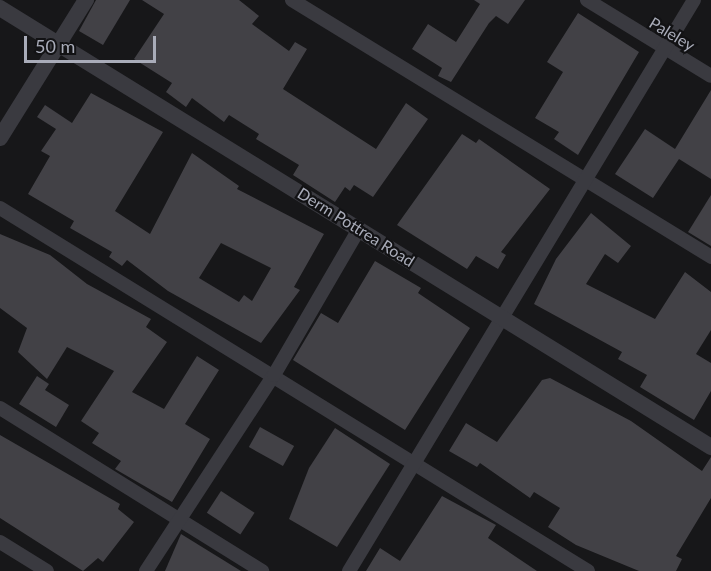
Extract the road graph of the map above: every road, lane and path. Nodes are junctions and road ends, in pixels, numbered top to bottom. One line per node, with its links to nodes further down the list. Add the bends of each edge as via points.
1 (86, 0): 6 (street)
2 (292, 0): 10 (street)
3 (587, 0): 7 (street, Paleley)
4 (694, 0): 7 (street)
5 (0, 8): 6 (street, Derm Pottrea Road)
6 (59, 44): 9 (street); 12 (street, Derm Pottrea Road)
7 (663, 49): 8 (street, Paleley); 10 (street)
8 (711, 76)
9 (0, 138)
10 (586, 180): 13 (street); 14 (street)
11 (0, 208): 15 (street)
12 (359, 229): 14 (street, Derm Pottrea Road); 15 (street)
13 (711, 257)
14 (503, 318): 17 (street, Derm Pottrea Road); 18 (street)
15 (274, 375): 18 (street); 19 (street)
16 (0, 408): 19 (street)
17 (711, 447)
18 (415, 463): 24 (street); 25 (street)
19 (177, 519): 22 (street); 23 (street)
20 (0, 542): 21 (street)
21 (46, 571)
22 (146, 571)
23 (262, 571)
24 (349, 571)
25 (588, 571)

